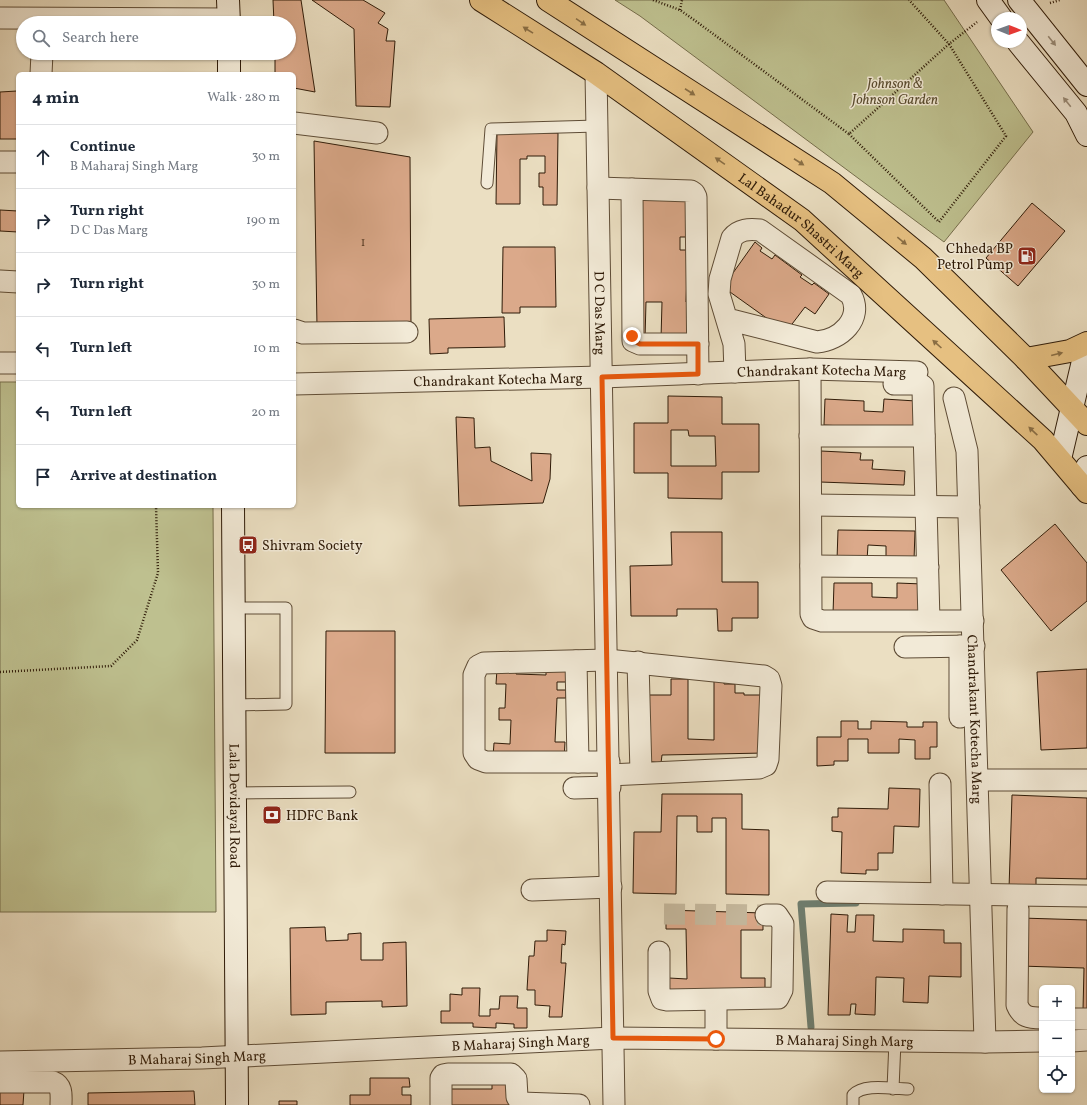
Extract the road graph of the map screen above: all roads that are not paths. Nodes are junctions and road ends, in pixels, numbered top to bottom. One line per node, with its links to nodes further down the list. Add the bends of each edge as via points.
1 (481, 0): 15 (main road, Lal Bahadur Shastri Marg, one-way to 1)
2 (548, 0): 33 (main road, one-way to 33, via 832,183 923,258)
3 (1019, 0): 4 (street)
4 (1023, 12)
5 (228, 14): 6 (street)
6 (175, 16)
7 (0, 18): 8 (street)
8 (16, 19)
9 (1027, 23): 16 (street, one-way to 16)
10 (1023, 48): 20 (street, one-way to 10, via 1076,113)
11 (42, 60): 13 (street)
12 (229, 60): 14 (street)
13 (42, 72)
14 (229, 72)
15 (596, 73): 18 (street, D C Das Marg); 46 (main road, Lal Bahadur Shastri Marg, one-way to 15, via 1043,440 802,220)
16 (1087, 85)
17 (296, 123): 19 (street)
18 (597, 126): 23 (lane, via 491,129); 24 (street, D C Das Marg)
19 (378, 134)
20 (1087, 135)
21 (0, 162): 22 (street)
22 (16, 162)
23 (487, 183)
24 (598, 188): 25 (street); 39 (street, D C Das Marg)
25 (632, 189): 31 (street, via 691,191 696,197); 31 (street, via 634,341 640,344)
26 (0, 281): 27 (street)
27 (16, 282)
28 (727, 319): 28 (street, via 719,294 720,279 732,238 736,233 745,230 760,230 852,295 855,302 855,312 851,321 839,335 826,341 817,342); 36 (street, via 735,352)
29 (296, 331): 30 (street, via 303,333)
30 (407, 332)
31 (698, 344): 38 (street)
32 (1087, 344): 33 (main road, one-way to 32, via 1070,351); 43 (street)
33 (1026, 359): 43 (main road)
34 (0, 363): 35 (street)
35 (16, 363)
36 (735, 372): 38 (street, Chandrakant Kotecha Marg); 40 (street, Chandrakant Kotecha Marg)
37 (917, 372): 40 (street, Chandrakant Kotecha Marg)
38 (698, 374): 39 (street, Chandrakant Kotecha Marg)
39 (602, 377): 41 (street, Chandrakant Kotecha Marg); 59 (street, D C Das Marg)
40 (810, 377): 44 (street); 45 (street, via 920,384 923,390)
41 (296, 384)
42 (954, 398): 50 (street, Chandrakant Kotecha Marg, via 967,451)
43 (1080, 416): 46 (street)
44 (810, 436): 45 (street); 48 (street)
45 (924, 436): 49 (street)
46 (1060, 459): 47 (main road, Lal Bahadur Shastri Marg)
47 (1085, 482)
48 (810, 499): 49 (street); 52 (street)
49 (926, 500): 50 (street); 53 (street)
50 (969, 501): 56 (street, Chandrakant Kotecha Marg)
51 (233, 508): 54 (street, Lala Devidayal Road)
52 (811, 566): 53 (street); 55 (street, via 811,614 817,620)
53 (928, 567): 55 (street)
54 (234, 608): 62 (street, Lala Devidayal Road); 62 (lane, via 286,608 286,704)
55 (929, 621): 56 (street)
56 (974, 621): 58 (street, Chandrakant Kotecha Marg)
57 (905, 646): 58 (street)
58 (967, 646): 66 (street, Chandrakant Kotecha Marg, via 964,716)
59 (607, 660): 60 (street); 61 (street); 65 (street, D C Das Marg)
60 (576, 661): 63 (street); 63 (street, via 484,663 478,666 474,675 474,753 478,759 486,762)
61 (638, 662): 64 (street); 64 (street, via 764,676 769,679 771,686 766,765 759,768)
62 (235, 705): 71 (street, Lala Devidayal Road)
63 (578, 762): 65 (street)
64 (641, 773): 65 (street)
65 (609, 774): 69 (street); 72 (street, D C Das Marg)
66 (978, 780): 67 (street); 77 (street, Chandrakant Kotecha Marg)
67 (1087, 780)
68 (940, 784): 75 (street)
69 (574, 788)
70 (350, 792): 71 (lane)
71 (236, 793): 93 (street, Lala Devidayal Road)
72 (611, 887): 73 (street); 86 (street, D C Das Marg)
73 (532, 890)
74 (827, 892): 75 (street)
75 (942, 894): 77 (street)
76 (1087, 896): 77 (street)
77 (982, 902): 78 (street); 92 (street, Chandrakant Kotecha Marg)
78 (1018, 909): 79 (street); 83 (street, via 1017,1005 1020,1013 1029,1018)
79 (1087, 909)
80 (766, 915): 82 (street, via 777,915 783,924 780,995 772,999)
81 (659, 952): 82 (street, via 659,991 662,999)
82 (716, 1000): 87 (street)
83 (1039, 1018)
84 (1075, 1018): 85 (street)
85 (1087, 1019)
86 (613, 1038): 87 (street, B Maharaj Singh Marg); 93 (street, B Maharaj Singh Marg); 103 (street, D C Das Marg)
87 (716, 1039): 89 (street, B Maharaj Singh Marg)
88 (1087, 1040): 91 (street)
89 (895, 1041): 92 (street, B Maharaj Singh Marg); 97 (lane)
90 (1039, 1041): 92 (street, B Maharaj Singh Marg)
91 (1075, 1041)
92 (985, 1042)
93 (237, 1056): 95 (street, B Maharaj Singh Marg); 100 (street, Lala Devidayal Road)
94 (0, 1062): 95 (street, B Maharaj Singh Marg)
95 (24, 1072): 96 (street); 99 (street, via 56,1083 61,1091)
96 (0, 1082)
97 (893, 1089): 98 (lane); 104 (lane, via 857,1091 853,1095)
98 (908, 1089)
99 (61, 1105)
100 (237, 1105)
101 (442, 1105): 102 (street, via 441,1078 448,1074 511,1074 516,1079 517,1097 521,1103)
102 (579, 1105)
103 (614, 1105)
104 (853, 1105)

